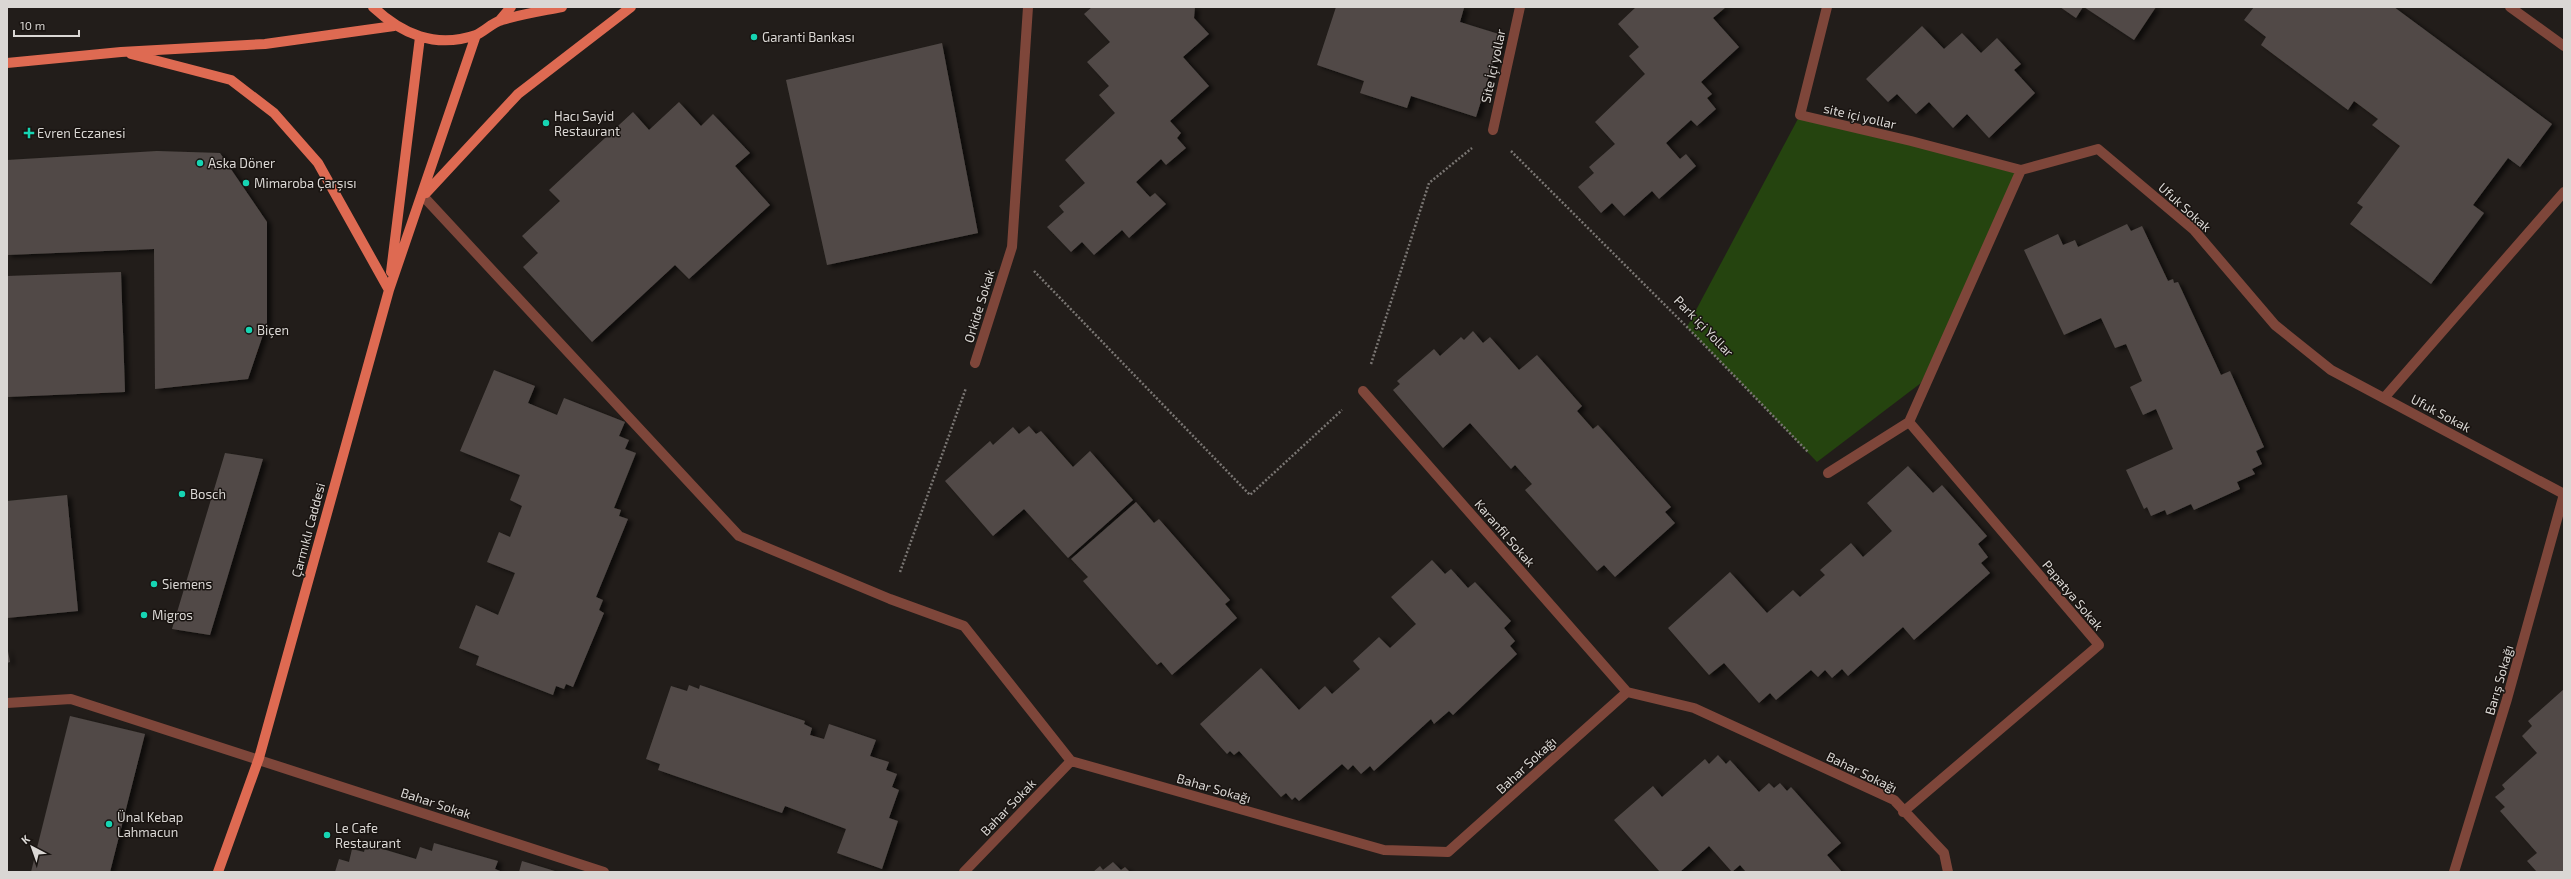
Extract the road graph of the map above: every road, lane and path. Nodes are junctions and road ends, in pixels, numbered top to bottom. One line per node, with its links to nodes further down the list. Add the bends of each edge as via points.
1 (373, 7): 10 (main road)
2 (511, 7): 9 (main road)
3 (562, 7): 9 (main road)
4 (631, 7): 19 (main road, via 518,94)
5 (1028, 7): 20 (street, Orkide Sokak)
6 (1520, 7): 16 (street, Site İçi yollar)
7 (1828, 7): 17 (street, site içi yollar, via 1800,115)
8 (2510, 7): 13 (street)
9 (500, 20): 11 (main road)
10 (394, 26): 12 (main road); 14 (main road, via 265,44)
11 (476, 34): 12 (main road, via 449,40); 19 (main road, Çarmıklı Caddesi)
12 (420, 37): 21 (main road)
13 (2564, 46)
14 (121, 52): 15 (main road); 21 (main road, via 231,80 274,113 318,163)
15 (7, 63)
16 (1493, 130): 23 (path, via 1429,183); 26 (path, Park içi Yollar)
17 (2021, 170): 24 (street, Ufuk Sokak, via 2098,149 2194,230 2275,325 2331,370); 25 (street)
18 (2564, 192): 24 (street)
19 (423, 196): 21 (main road, Çarmıklı Caddesi); 28 (street, via 739,536)
20 (1012, 248): 22 (street, Orkide Sokak); 23 (path, via 1250,496)
21 (389, 290): 31 (main road, Çarmıklı Caddesi)
22 (975, 364): 28 (path, Orkide Sokak)
23 (1363, 391): 29 (street, Karanfil Sokak)
24 (2384, 398): 27 (street, Ufuk Sokak)
25 (1909, 422): 26 (street); 33 (street, Papatya Sokak, via 2099,645)
26 (1828, 473)
27 (2564, 494): 38 (street, Barış Sokağı, via 2507,699)
28 (890, 599): 32 (street, via 964,626)
29 (1627, 692): 32 (street, Bahar Sokağı, via 1448,852 1384,850); 33 (street, Bahar Sokağı, via 1694,708 1894,800)
30 (7, 703): 31 (street, Bahar Sokak, via 71,699)
31 (259, 758): 34 (main road, Çarmıklı Caddesi); 35 (street, Bahar Sokak)
32 (1071, 761): 36 (street, Bahar Sokak)
33 (1903, 812): 37 (street, Bahar Sokağı, via 1944,853)
34 (218, 872)
35 (604, 872)
36 (964, 872)
37 (1948, 872)
38 (2454, 872)

